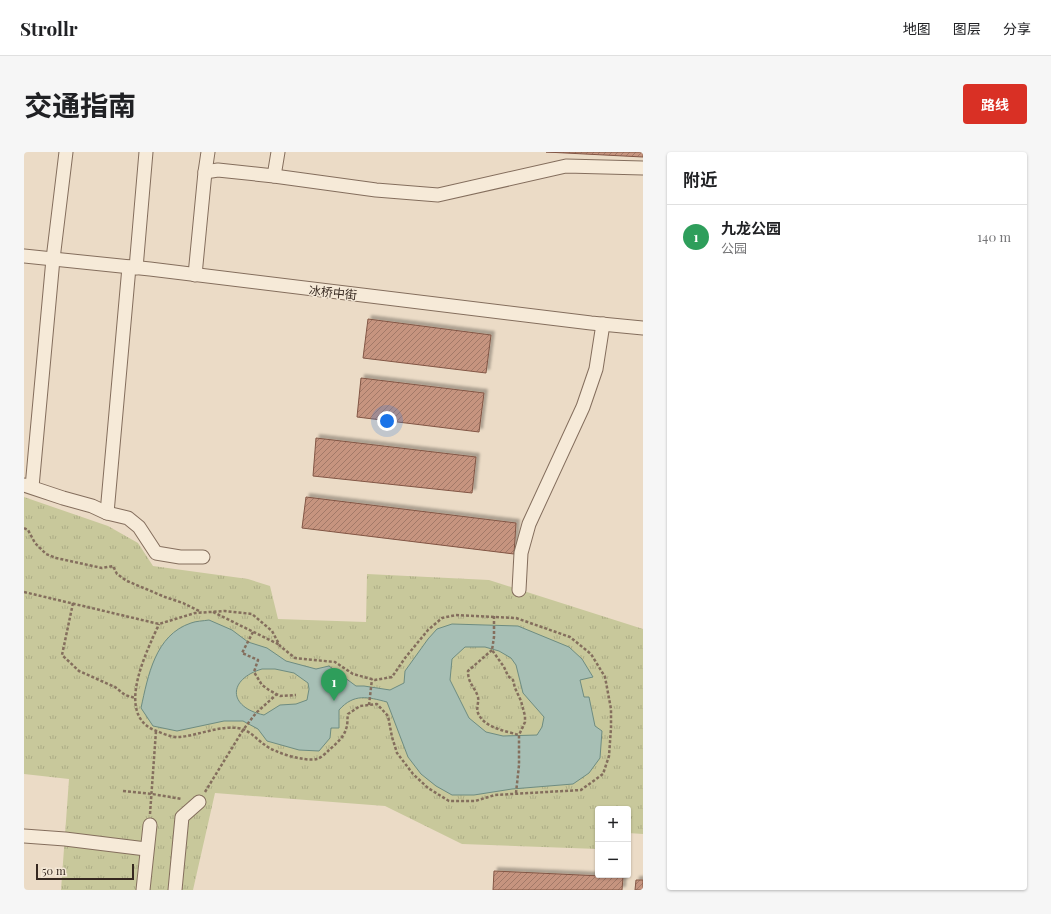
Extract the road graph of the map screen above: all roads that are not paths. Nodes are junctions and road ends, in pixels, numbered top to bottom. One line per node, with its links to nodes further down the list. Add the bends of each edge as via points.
1 (66, 152): 9 (street)
2 (146, 152): 10 (street)
3 (208, 152): 6 (street)
4 (278, 152): 7 (street)
5 (643, 168): 7 (street, via 566,166 438,195 376,190)
6 (205, 172): 7 (street, via 218,170); 11 (street)
7 (274, 176)
8 (24, 256): 9 (street, 冰桥中街)
9 (53, 259): 10 (street, 冰桥中街); 14 (street)
10 (133, 268): 11 (street, 冰桥中街); 15 (street)
11 (195, 275): 12 (street, 冰桥中街)
12 (603, 324): 13 (street, 冰桥中街); 17 (street, via 596,369 583,407 529,524 520,553)
13 (643, 328)
14 (28, 486): 15 (street)
15 (107, 513): 16 (street, via 128,518 139,528 156,553)
16 (203, 557)
17 (519, 590)
18 (199, 802): 23 (street, via 182,817)
19 (150, 825): 21 (street)
20 (24, 836): 21 (street)
21 (146, 849): 22 (street)
22 (143, 890)
23 (175, 890)

